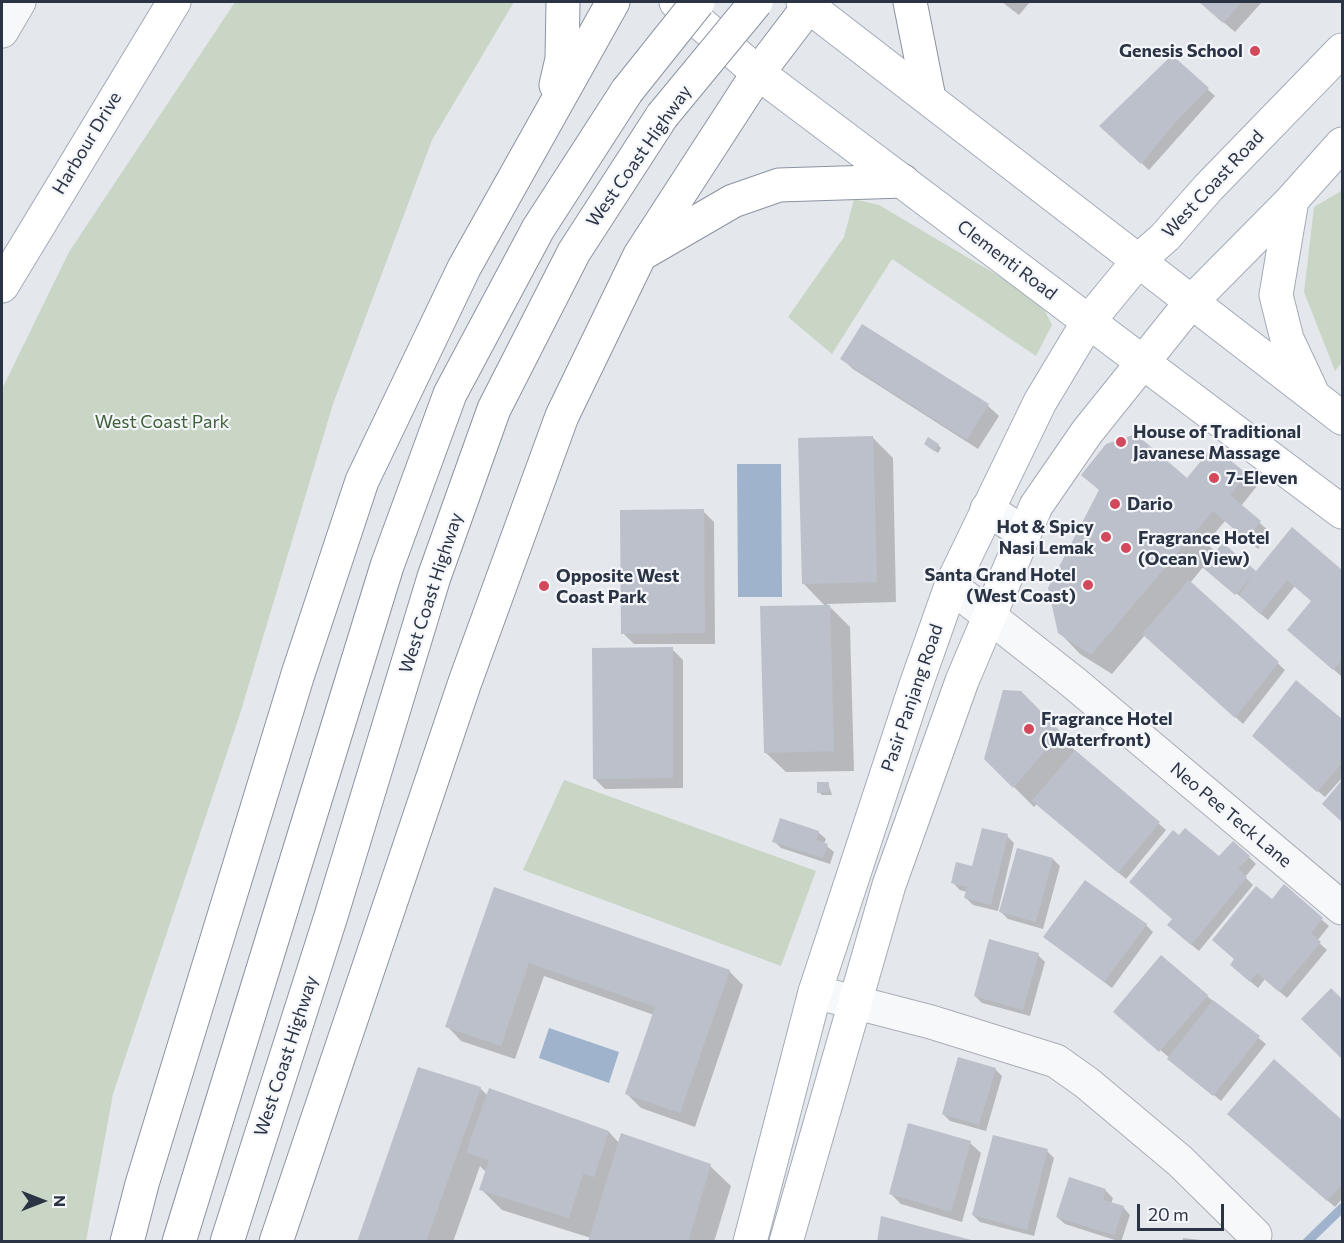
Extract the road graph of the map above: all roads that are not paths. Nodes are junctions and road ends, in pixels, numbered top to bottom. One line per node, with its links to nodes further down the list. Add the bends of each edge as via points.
1 (19, 2): 10 (street)
2 (174, 2): 20 (main road, Harbour Drive)
3 (563, 2): 14 (main road, via 562,59)
4 (613, 2): 14 (main road)
5 (676, 2): 12 (main road, Clementi Road)
6 (698, 2): 36 (main road, bridge, via 627,91 538,229 450,394 387,566)
7 (756, 2): 37 (main road, West Coast Highway, bridge, via 662,116 574,252 494,409 434,577)
8 (910, 2): 13 (main road)
9 (807, 3): 12 (main road); 13 (main road)
10 (2, 31)
11 (1342, 50): 19 (main road, West Coast Road)
12 (758, 73): 16 (main road, Clementi Road); 18 (main road)
13 (929, 98): 19 (main road)
14 (550, 110): 35 (main road, via 464,268 362,481 298,674)
15 (1342, 144): 17 (main road)
16 (903, 181): 18 (main road, via 779,185 733,201); 22 (main road, Clementi Road)
17 (1292, 200): 21 (main road); 24 (main road, via 1276,295 1287,339)
18 (640, 255): 38 (main road, via 562,416 465,682)
19 (1139, 260): 21 (main road); 22 (main road, West Coast Road)
20 (2, 286)
21 (1192, 301): 23 (main road); 24 (main road)
22 (1088, 322): 23 (main road, Clementi Road); 26 (main road, Pasir Panjang Road, via 1040,402)
23 (1143, 363): 27 (main road, Clementi Road); 28 (main road, via 1087,432 1036,506)
24 (1314, 396): 25 (main road)
25 (1342, 418)
26 (987, 509): 28 (street); 29 (main road, Pasir Panjang Road)
27 (1342, 512)
28 (1024, 533): 30 (main road)
29 (951, 586): 30 (street, Neo Pee Teck Lane); 32 (main road, Pasir Panjang Road)
30 (989, 615): 31 (street, Neo Pee Teck Lane); 33 (main road, via 889,885)
31 (1342, 908)
32 (815, 992): 33 (street); 39 (main road, Pasir Panjang Road)
33 (855, 1001): 34 (street, via 1056,1061 1179,1161); 40 (main road)
34 (1254, 1234)
35 (127, 1242)
36 (179, 1242)
37 (227, 1242)
38 (276, 1242)
39 (750, 1242)
40 (786, 1242)

